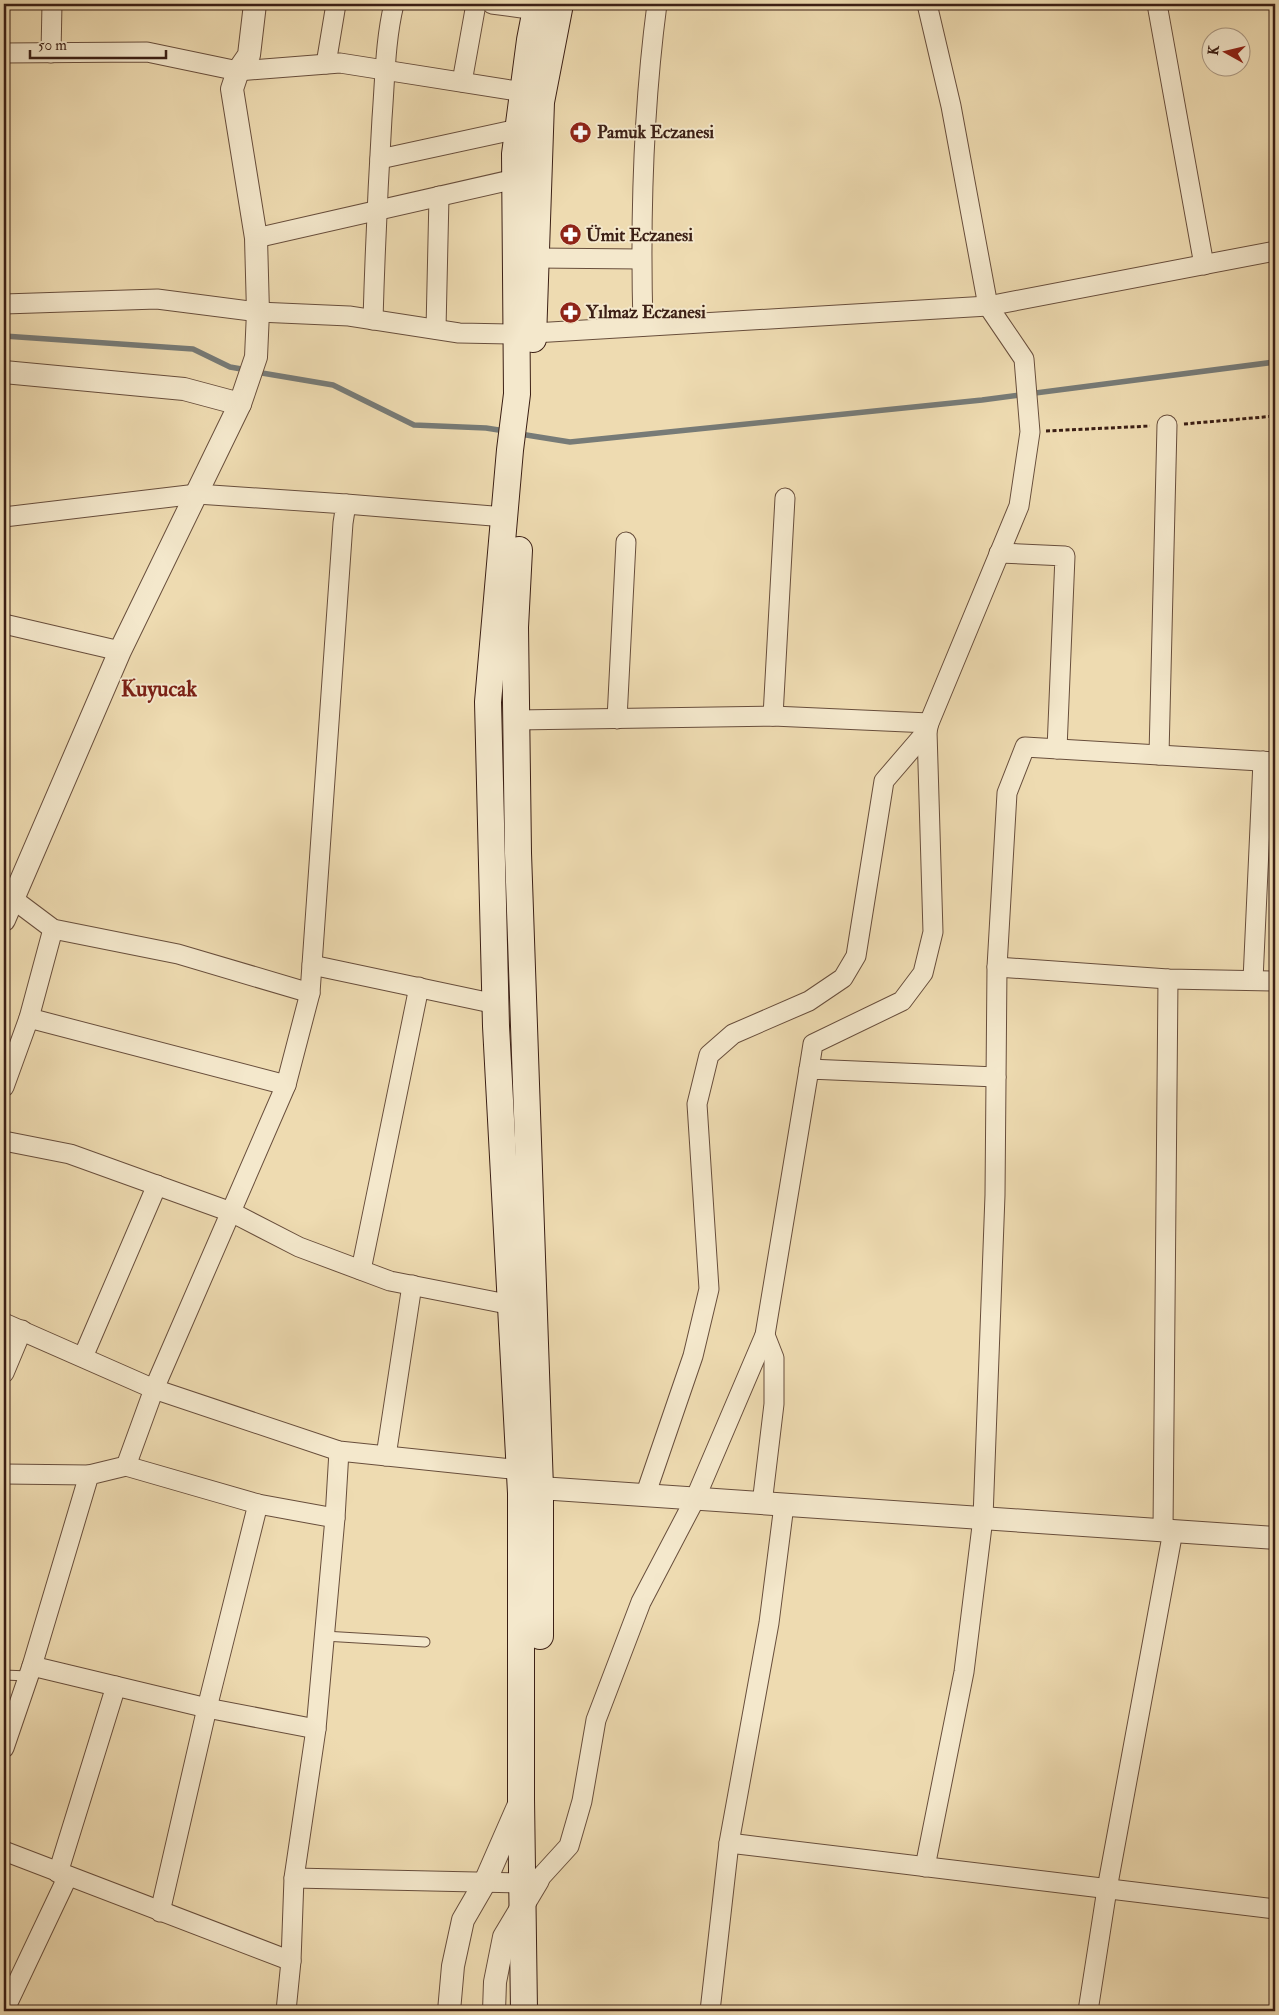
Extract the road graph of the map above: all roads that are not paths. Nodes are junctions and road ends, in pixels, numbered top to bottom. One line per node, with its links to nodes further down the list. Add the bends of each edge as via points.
1 (52, 4): 12 (street)
2 (255, 4): 15 (street, via 249,55)
3 (336, 4): 13 (street)
4 (394, 4): 14 (street)
5 (476, 4): 16 (street)
6 (492, 4): 10 (street)
7 (656, 4): 26 (street, via 649,64)
8 (927, 4): 29 (street, via 951,106)
9 (1157, 4): 27 (street)
10 (544, 6): 17 (main road); 25 (main road)
11 (4, 53): 12 (street)
12 (51, 53): 15 (street, via 147,52)
13 (326, 64): 14 (street); 15 (street)
14 (385, 70): 16 (street); 19 (street)
15 (238, 71): 23 (street, via 232,89)
16 (462, 82): 17 (street)
17 (523, 92): 18 (main road)
18 (518, 129): 19 (street); 20 (main road)
19 (380, 159): 22 (street)
20 (515, 179): 21 (street); 34 (main road)
21 (439, 196): 22 (street); 33 (street)
22 (376, 210): 23 (street); 31 (street)
23 (256, 238): 30 (street)
24 (1275, 251): 27 (street)
25 (536, 258): 26 (street); 34 (main road)
26 (641, 259): 32 (street)
27 (1204, 265): 29 (street)
28 (4, 304): 30 (street, via 157,300)
29 (988, 306): 32 (street); 44 (street, via 1024,359 1030,432 1019,506)
30 (258, 312): 31 (street); 36 (street, via 256,357)
31 (373, 320): 33 (street)
32 (643, 326): 34 (street)
33 (436, 329): 34 (street, via 459,333)
34 (525, 333): 42 (main road, via 525,394)
35 (4, 372): 36 (street)
36 (244, 394): 38 (street)
37 (1167, 425): 52 (street)
38 (197, 494): 40 (street); 41 (street); 46 (street)
39 (785, 498): 47 (street)
40 (346, 504): 42 (street); 57 (street)
41 (4, 518)
42 (512, 518): 49 (main road); 65 (main road, via 488,702)
43 (626, 542): 48 (street)
44 (999, 553): 50 (street); 51 (street, via 1065,556)
45 (4, 624): 46 (street)
46 (120, 651): 54 (street)
47 (773, 716): 48 (street); 50 (street)
48 (618, 719): 49 (street)
49 (516, 720): 64 (main road)
50 (928, 727): 67 (street, via 932,932 923,973 902,1001 813,1044); 89 (street, via 884,781 856,956 843,978 809,1001 733,1034 709,1055 697,1104 709,1289 693,1356)
51 (1057, 749): 52 (street); 58 (street, via 1025,747 1007,793)
52 (1159, 755): 53 (street)
53 (1269, 762): 60 (street)
54 (8, 897): 55 (street); 56 (street)
55 (4, 920)
56 (53, 929): 63 (street, via 178,954); 66 (street)
57 (312, 965): 62 (street); 63 (street)
58 (997, 967): 59 (street); 68 (street)
59 (1168, 979): 60 (street); 95 (street)
60 (1253, 980): 61 (street)
61 (1275, 980)
62 (419, 988): 65 (street); 74 (street)
63 (310, 993): 69 (street)
64 (523, 1002): 65 (main road); 88 (main road)
65 (496, 1004): 76 (main road)
66 (29, 1018): 69 (street); 70 (street)
67 (809, 1069): 68 (street); 79 (street)
68 (996, 1076): 94 (street)
69 (286, 1085): 73 (street)
70 (4, 1087)
71 (4, 1141): 72 (street, via 70,1154)
72 (157, 1185): 73 (street); 80 (street)
73 (231, 1212): 74 (street, via 300,1247); 82 (street)
74 (361, 1270): 75 (street)
75 (412, 1285): 76 (street); 84 (street)
76 (512, 1304): 88 (main road)
77 (4, 1323): 78 (street)
78 (22, 1330): 80 (street); 81 (street)
79 (765, 1335): 90 (street); 92 (street, via 774,1358)
80 (83, 1357): 82 (street)
81 (4, 1373)
82 (154, 1389): 83 (street); 85 (street)
83 (339, 1451): 84 (street); 93 (street)
84 (386, 1456): 88 (street)
85 (126, 1466): 87 (street); 91 (street)
86 (4, 1474): 87 (street)
87 (89, 1475): 99 (street)
88 (528, 1484): 89 (street); 105 (main road); 111 (main road)
89 (645, 1496): 90 (street)
90 (695, 1499): 92 (street); 111 (street, via 641,1602 596,1720 582,1801 569,1846)
91 (258, 1504): 93 (street); 102 (street)
92 (773, 1504): 94 (street); 106 (street, via 769,1624)
93 (335, 1518): 97 (street)
94 (983, 1518): 95 (street); 108 (street, via 964,1672)
95 (1168, 1531): 96 (street); 113 (street)
96 (1275, 1538)
97 (324, 1636): 98 (lane); 103 (street)
98 (425, 1642)
99 (30, 1671): 100 (lane); 101 (street); 104 (street)
100 (4, 1674)
101 (116, 1686): 102 (street); 109 (street)
102 (207, 1708): 103 (street); 116 (street)
103 (316, 1729): 110 (street)
104 (4, 1748)
105 (521, 1799): 111 (main road); 112 (street)
106 (729, 1843): 108 (street); 124 (street)
107 (4, 1852): 109 (street)
108 (925, 1867): 113 (street)
109 (63, 1875): 116 (street); 118 (street)
110 (294, 1878): 112 (street); 117 (street)
111 (530, 1881): 112 (street); 114 (main road); 123 (main road)
112 (485, 1882): 120 (street, via 463,1920 453,1966)
113 (1107, 1889): 115 (street); 125 (street)
114 (522, 1909): 121 (street, via 504,1937 495,1982); 122 (main road)
115 (1275, 1909)
116 (160, 1912): 117 (street)
117 (291, 1960): 119 (street)
118 (4, 2011)
119 (286, 2011)
120 (449, 2011)
121 (494, 2011)
122 (524, 2011)
123 (541, 2011)
124 (710, 2011)
125 (1088, 2011)

